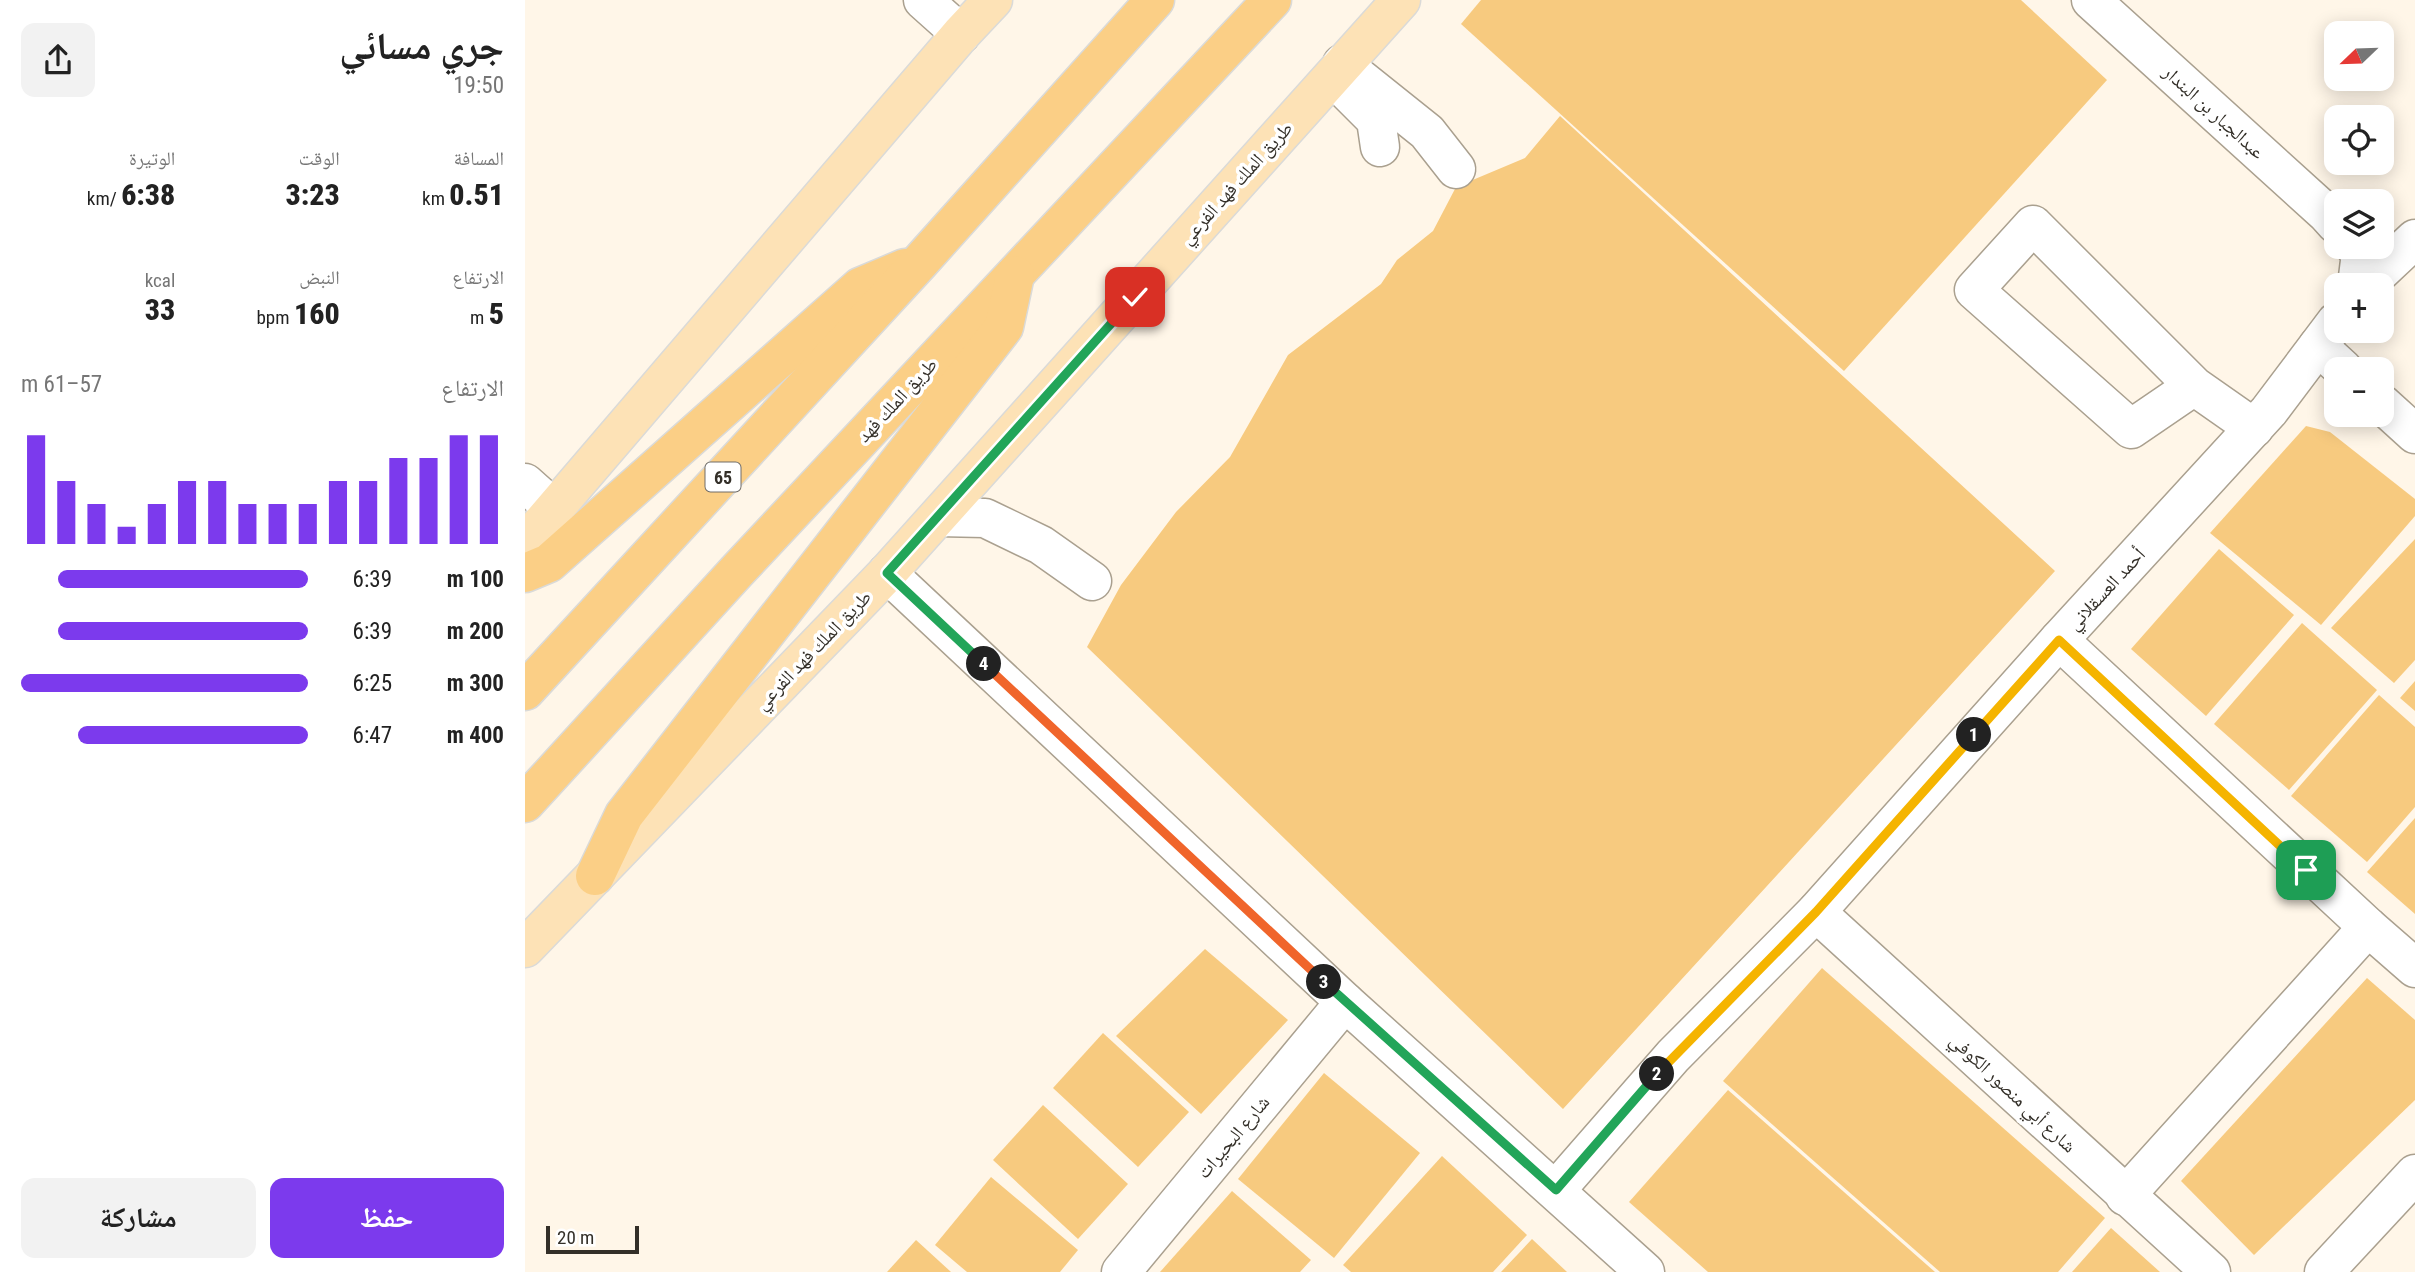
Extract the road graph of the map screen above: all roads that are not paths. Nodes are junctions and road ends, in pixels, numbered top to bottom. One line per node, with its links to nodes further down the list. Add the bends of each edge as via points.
1 (923, 0): 7 (street)
2 (993, 0): 7 (main road)
3 (1155, 0): 13 (highway, 65)
4 (1272, 0): 15 (highway, طريق الملك فهد)
5 (1401, 0): 8 (main road, طريق الملك فهد الفرعي)
6 (2091, 0): 11 (street, عبدالجبار بن البندار)
7 (961, 34): 22 (main road)
8 (1337, 70): 9 (street, via 1376,120); 10 (street, via 1426,132); 23 (main road, طريق الملك فهد الفرعي)
9 (1380, 148)
10 (1456, 169)
11 (2324, 211)
12 (2415, 239): 14 (street)
13 (920, 262): 25 (highway, via 860,287 549,563); 29 (highway, 65)
14 (2379, 273)
15 (1015, 274): 30 (highway, طريق الملك فهد); 31 (highway, via 1004,327 624,815)
16 (2332, 346): 19 (street, أحمد العسقلاني)
17 (2194, 386): 17 (street, via 2033,225 1974,290 2130,429); 19 (street)
18 (2394, 415): 20 (street)
19 (2254, 428): 28 (street, أحمد العسقلاني)
20 (2415, 434)
21 (525, 483): 22 (street)
22 (553, 508): 24 (main road)
23 (939, 517): 26 (main road, طريق الملك فهد الفرعي); 27 (street, via 985,518 1041,545)
24 (525, 543)
25 (525, 573)
26 (887, 573): 31 (main road, طريق الملك فهد الفرعي); 36 (street)
27 (1092, 581)
28 (2059, 640): 32 (street, أحمد العسقلاني); 33 (street)
29 (525, 691)
30 (525, 803)
31 (595, 876): 34 (main road, طريق الملك فهد الفرعي)
32 (1816, 912): 38 (street, أحمد العسقلاني, via 1673,1056); 39 (street, شارع أبي منصور الكوفي)
33 (2368, 927): 35 (street); 39 (street)
34 (525, 948)
35 (2415, 968)
36 (1345, 1002): 38 (street); 40 (street, شارع البحيرات)
37 (2415, 1174): 43 (street)
38 (1556, 1190): 41 (street)
39 (2125, 1196): 42 (street, شارع أبي منصور الكوفي)
40 (1121, 1272)
41 (1645, 1272)
42 (2211, 1272)
43 (2324, 1272)

